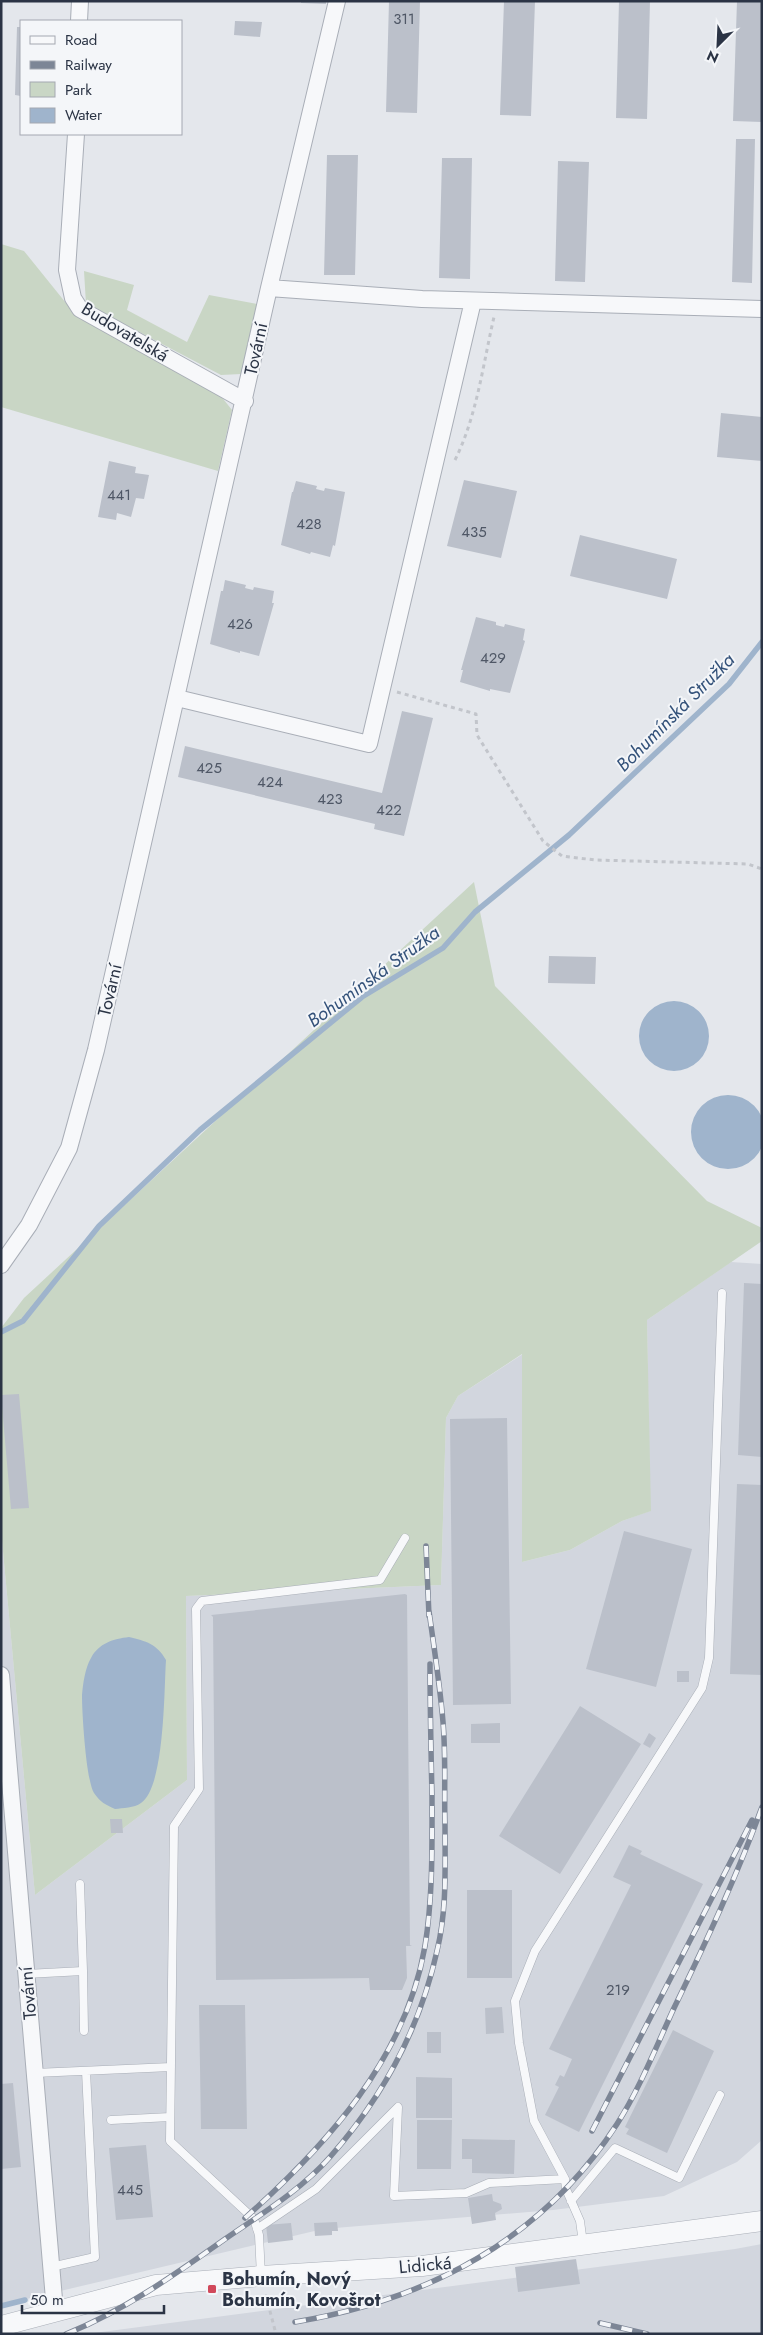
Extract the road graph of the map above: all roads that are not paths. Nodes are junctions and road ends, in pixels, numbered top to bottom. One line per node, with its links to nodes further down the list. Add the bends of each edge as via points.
1 (80, 1): 3 (street)
2 (337, 1): 5 (street, Tovární)
3 (79, 20)
4 (76, 135): 8 (street, Budovatelská, via 67,270 73,298 80,309)
5 (269, 288): 6 (street); 8 (street, Tovární)
6 (473, 301): 7 (street); 9 (street, via 369,744)
7 (762, 310)
8 (245, 401): 9 (street, Tovární)
9 (177, 698): 10 (street, Tovární, via 96,1050 69,1148 29,1225)
10 (1, 1265)
11 (722, 1293): 24 (lane, via 709,1658 702,1688 535,1951 516,2001 519,2043 534,2121)
12 (405, 1538): 18 (lane, via 380,1580 202,1601 196,1609 199,1789 174,1826)
13 (1, 1675): 16 (street, Tovární)
14 (80, 1884): 15 (lane)
15 (83, 1971): 16 (lane); 17 (lane)
16 (26, 1974): 20 (street, Tovární)
17 (84, 2031)
18 (171, 2067): 19 (lane); 22 (lane)
19 (86, 2070): 20 (lane); 29 (lane, via 95,2257)
20 (35, 2073): 29 (street, Tovární)
21 (720, 2095): 25 (lane, via 679,2178 615,2148)
22 (170, 2117): 23 (lane); 27 (lane, via 170,2141 250,2214)
23 (111, 2120)
24 (565, 2179): 25 (lane); 27 (lane, via 488,2183 466,2193 394,2196 398,2107 316,2189)
25 (571, 2201): 28 (lane, via 580,2221)
26 (762, 2221): 28 (street, Lidická)
27 (257, 2229): 30 (lane)
28 (584, 2244): 30 (street, Lidická, via 422,2266)
29 (51, 2267): 31 (street, Tovární)
30 (261, 2276): 31 (street, Lidická, via 156,2285)
31 (55, 2311): 32 (street, Lidická)
32 (1, 2326)

